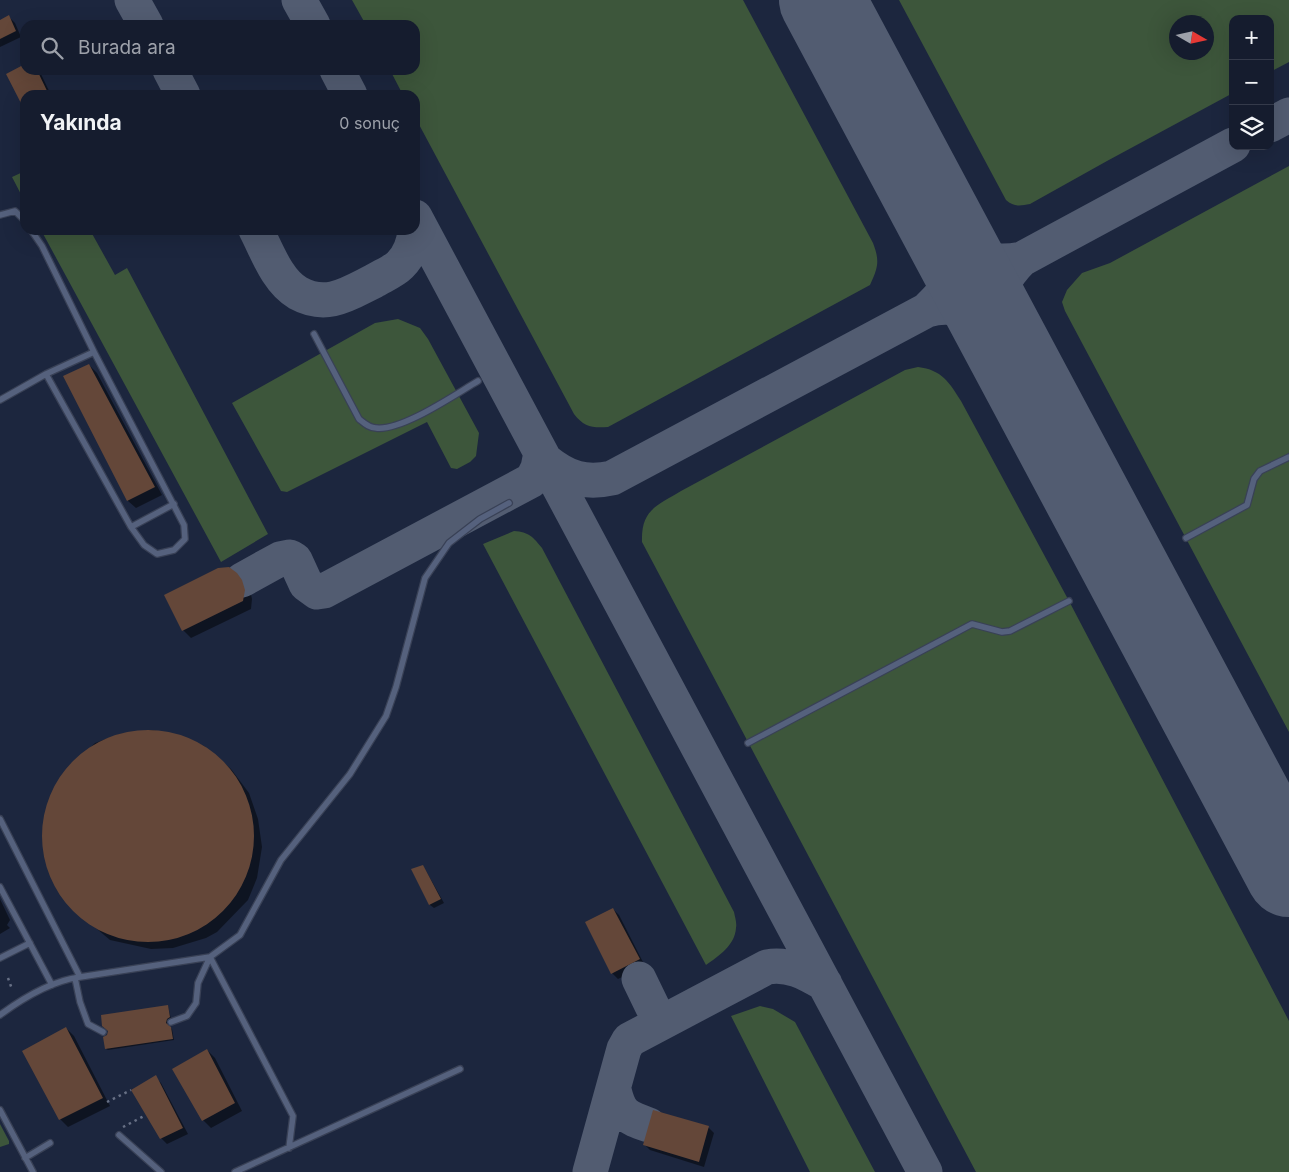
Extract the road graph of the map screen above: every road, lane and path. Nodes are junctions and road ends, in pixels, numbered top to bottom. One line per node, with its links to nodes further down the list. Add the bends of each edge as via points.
1 (0, 215): 2 (lane, via 15,211)
2 (20, 216)
3 (34, 235): 5 (lane)
4 (314, 334): 7 (lane, via 359,419 367,426 387,427 406,421)
5 (94, 352): 6 (lane); 11 (lane)
6 (46, 374): 8 (lane); 12 (lane)
7 (478, 381)
8 (0, 400)
9 (1289, 457): 13 (lane, via 1260,471 1254,479 1247,505)
10 (509, 503): 19 (lane, via 480,519 449,543 425,578 386,716 350,774 281,860 240,935)
11 (174, 504): 12 (lane); 12 (lane, via 184,525 185,539 174,550 157,554 144,546)
12 (131, 527)
13 (1186, 538)
14 (1069, 601): 15 (lane, via 1010,631 972,624)
15 (748, 743)
16 (0, 819): 21 (lane)
17 (0, 887): 18 (lane)
18 (30, 943): 20 (lane); 23 (lane)
19 (210, 957): 21 (lane); 26 (lane, via 198,983 196,1003 187,1016); 35 (lane, via 293,1116)
20 (0, 958)
21 (77, 977): 23 (lane); 27 (lane, via 80,1002 88,1024)
22 (8, 978): 24 (path)
23 (52, 985): 25 (lane)
24 (12, 989)
25 (0, 1016)
26 (171, 1022)
27 (103, 1032)
28 (460, 1068): 35 (lane)
29 (132, 1090): 30 (path)
30 (106, 1102)
31 (0, 1110): 36 (lane)
32 (146, 1115): 33 (path)
33 (120, 1132): 38 (lane)
34 (50, 1144): 36 (lane)
35 (289, 1148): 39 (lane)
36 (25, 1158): 37 (lane)
37 (33, 1172)
38 (160, 1172)
39 (235, 1172)

